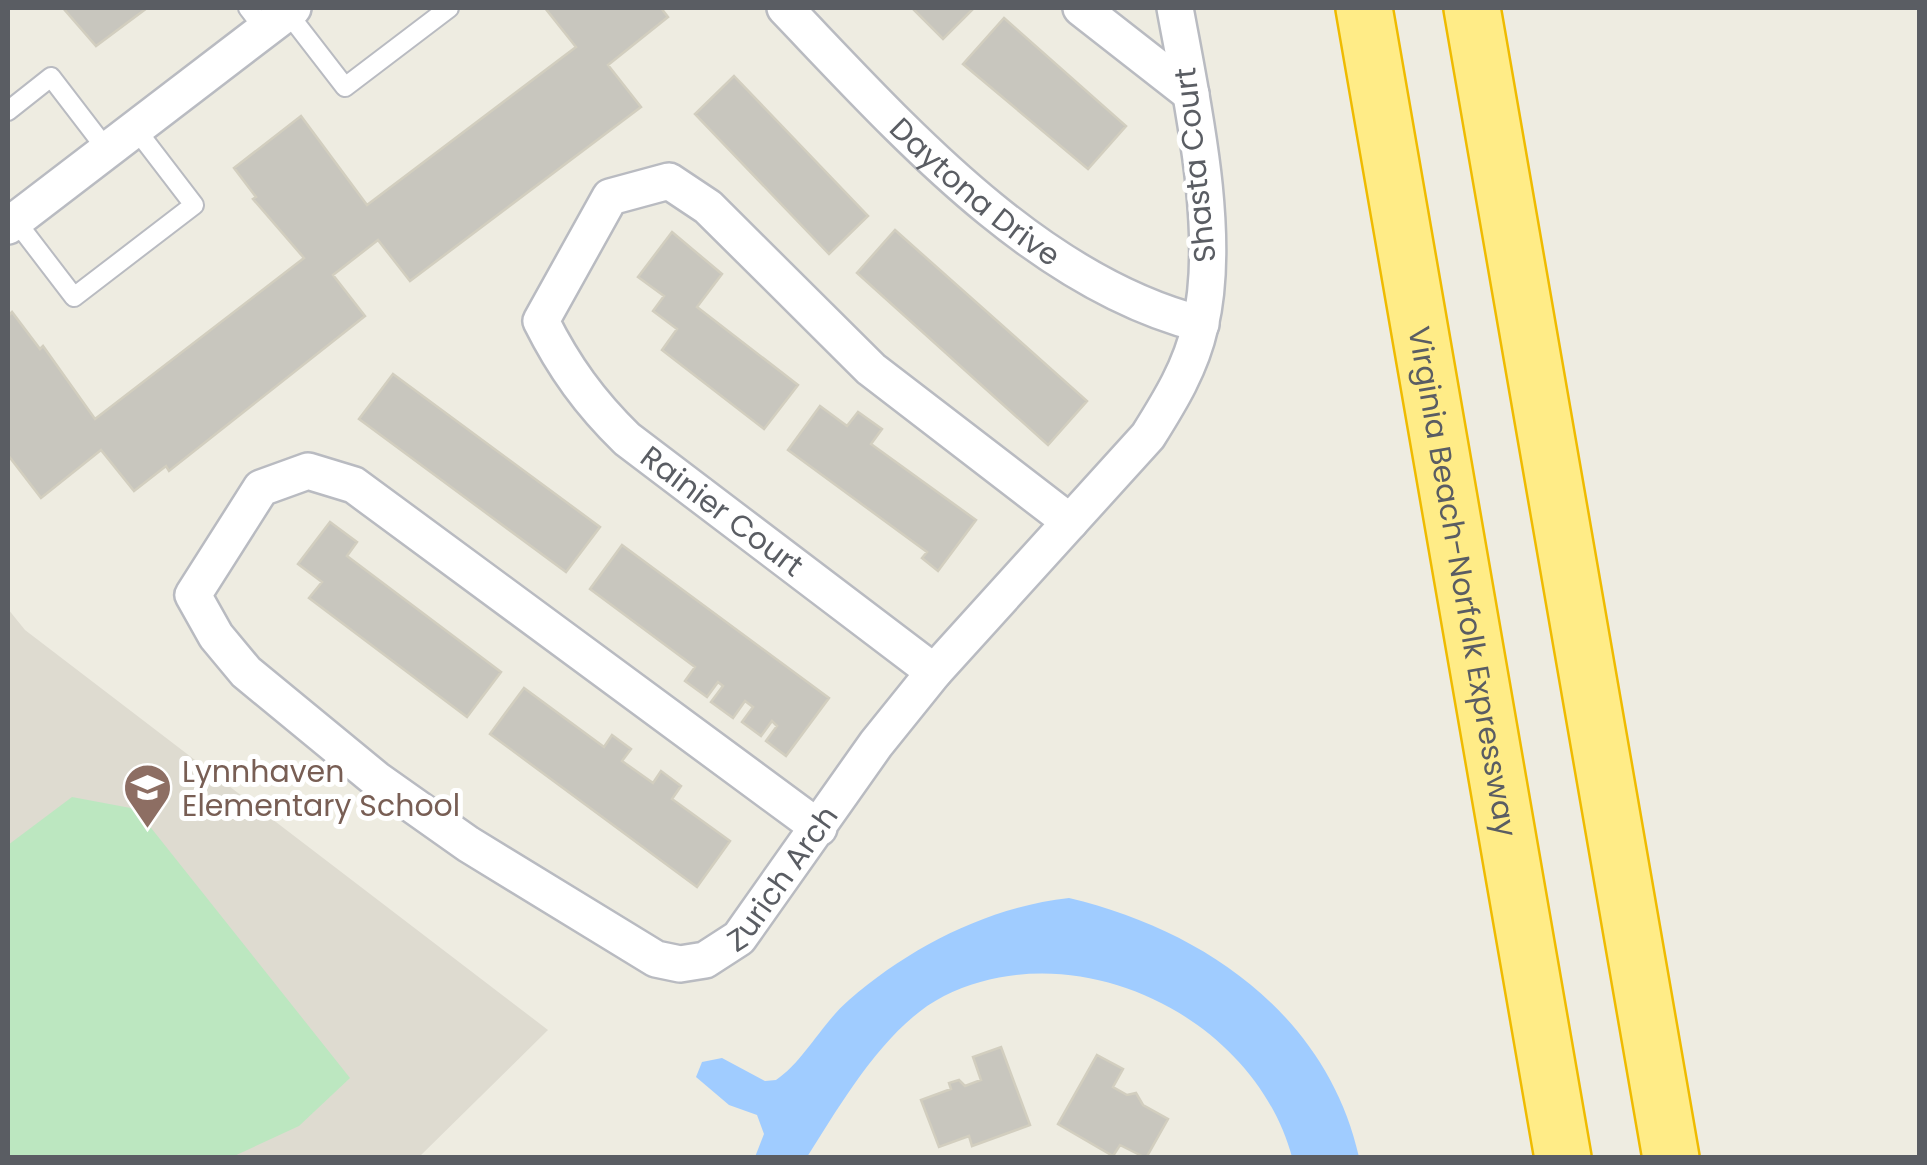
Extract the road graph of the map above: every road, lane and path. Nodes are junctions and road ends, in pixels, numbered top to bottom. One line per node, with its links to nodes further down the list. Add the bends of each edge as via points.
1 (449, 8): 7 (lane, via 345,88)
2 (785, 8): 13 (street, Daytona Drive, via 885,112 1066,265 1112,293)
3 (1082, 8): 8 (street)
4 (1175, 8): 8 (street, Shasta Court)
5 (1364, 8): 17 (highway, Virginia Beach-Norfolk Expressway)
6 (1472, 8): 18 (highway)
7 (273, 14): 10 (street)
8 (1190, 94): 13 (street, Shasta Court, via 1207,236)
9 (8, 111): 11 (lane, via 51,77)
10 (135, 128): 11 (street); 12 (lane, via 194,205 74,296)
11 (107, 150): 12 (street)
12 (11, 223)
13 (1201, 324): 14 (street, Zurich Arch, via 1174,395 1148,436)
14 (1070, 522): 15 (street, Zurich Arch); 15 (street, Rainier Court, via 871,370 708,206 669,182 610,196 541,322 563,365 626,439)
15 (934, 672): 16 (street, Zurich Arch)
16 (818, 828): 16 (street, Zurich Arch, via 728,949 680,964 656,959 468,844 362,767 246,672 192,595 262,488 308,471 354,485)
17 (1563, 1158)
18 (1670, 1158)

